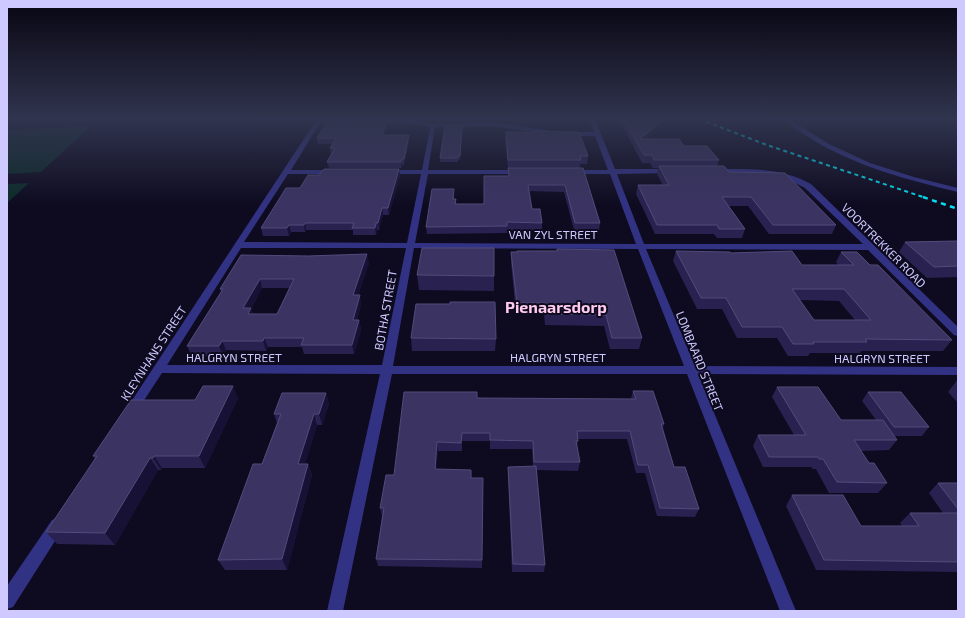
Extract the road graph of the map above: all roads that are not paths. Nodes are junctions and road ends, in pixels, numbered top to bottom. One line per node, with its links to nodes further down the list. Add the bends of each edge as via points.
1 (301, 148): 7 (street, KLEYNHANS STREET)
2 (429, 148): 10 (street, BOTHA STREET)
3 (602, 148): 13 (street, LOMBAARD STREET)
4 (830, 148): 14 (street, via 882,170)
5 (676, 171): 13 (street)
6 (707, 171): 18 (street, VOORTREKKER ROAD, via 763,171 792,177 808,186)
7 (286, 172): 8 (street); 15 (street, KLEYNHANS STREET)
8 (340, 172)
9 (378, 172): 10 (street)
10 (424, 172): 11 (street); 16 (street, BOTHA STREET)
11 (534, 172)
12 (565, 172): 13 (street)
13 (612, 172): 17 (street, LOMBAARD STREET)
14 (958, 190)
15 (238, 245): 16 (street, VAN ZYL STREET); 20 (street, KLEYNHANS STREET)
16 (410, 246): 17 (street, VAN ZYL STREET); 21 (street, BOTHA STREET)
17 (640, 246): 18 (street, VAN ZYL STREET); 22 (street, LOMBAARD STREET)
18 (869, 247): 19 (street, VOORTREKKER ROAD)
19 (958, 333)
20 (158, 370): 21 (street, HALGRYN STREET); 24 (street, KLEYNHANS STREET)
21 (387, 370): 22 (street, HALGRYN STREET); 27 (street, BOTHA STREET)
22 (690, 371): 23 (street, HALGRYN STREET); 28 (street, LOMBAARD STREET)
23 (958, 371)
24 (123, 422)
25 (63, 515): 26 (street)
26 (7, 601)
27 (335, 611)
28 (788, 611)

